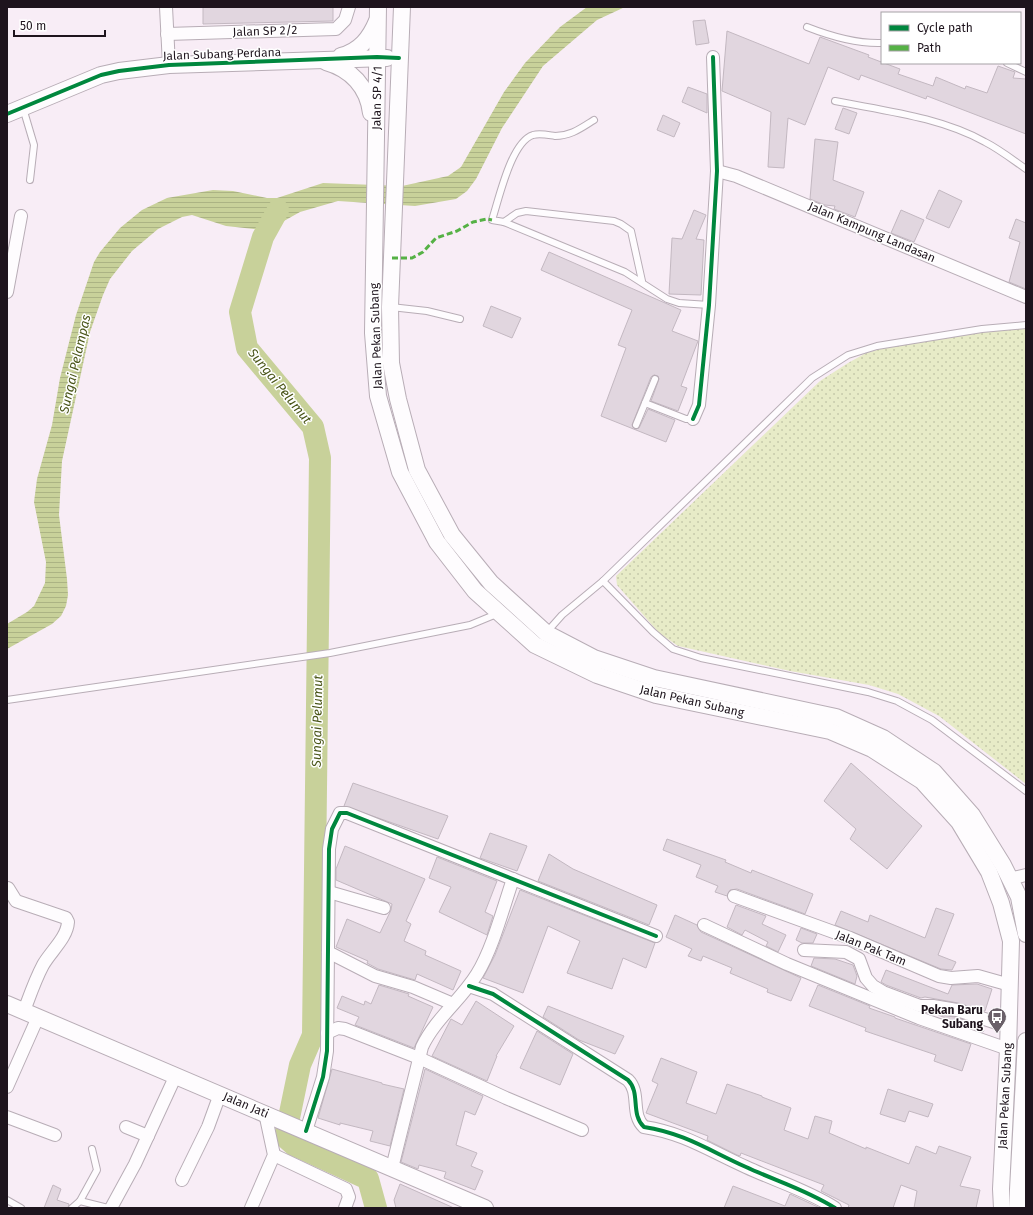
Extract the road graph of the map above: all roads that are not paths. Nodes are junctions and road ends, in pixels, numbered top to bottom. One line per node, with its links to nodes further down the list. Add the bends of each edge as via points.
1 (166, 7): 6 (street)
2 (349, 7): 6 (street, Jalan SP 2/2, via 345,20 336,29)
3 (402, 7): 10 (main road, Jalan SP 4/1)
4 (378, 12): 8 (main road, Jalan SP 4/1); 11 (main road, via 372,32 356,51)
5 (807, 27): 7 (lane, via 824,34 867,43)
6 (167, 34): 13 (street)
7 (881, 43)
8 (377, 57): 10 (main road, Jalan Subang Perdana); 11 (main road, Jalan Subang Perdana); 19 (main road, Jalan SP 4/1)
9 (713, 57): 22 (street)
10 (399, 58): 20 (main road, Jalan SP 4/1)
11 (320, 60): 13 (main road, Jalan Subang Perdana); 19 (main road, via 349,72 369,100)
12 (1009, 64): 14 (lane)
13 (169, 65): 16 (main road, Jalan Subang Perdana, via 101,75)
14 (1026, 72)
15 (835, 101): 21 (lane, via 924,120 960,131 986,142)
16 (23, 108): 17 (main road, Jalan Subang Perdana); 23 (lane, via 34,145)
17 (7, 113)
18 (594, 120): 25 (lane, via 575,133 534,135 520,145 513,156 492,220)
19 (375, 157): 38 (main road, Jalan Pekan Subang, via 373,333 378,396 400,472 437,542 475,591)
20 (395, 162): 30 (main road, Jalan Pekan Subang)
21 (1026, 169)
22 (717, 171): 28 (street, Jalan Kampung Landasan, via 736,176); 29 (street)
23 (30, 180)
24 (21, 216): 27 (street)
25 (504, 222): 26 (lane); 26 (lane, via 517,213 526,211 621,224 631,231)
26 (642, 281): 29 (lane, via 658,294 673,301)
27 (7, 292)
28 (1026, 297)
29 (709, 305): 35 (street, via 699,405)
30 (390, 307): 31 (lane, via 427,311); 39 (main road, Jalan Pekan Subang, via 391,363 417,470 452,535 492,583)
31 (460, 319)
32 (1026, 325): 37 (lane, via 982,329 885,345 848,355 812,378)
33 (655, 379): 34 (lane)
34 (645, 403): 35 (lane, via 686,419); 36 (lane)
35 (693, 419)
36 (636, 425)
37 (603, 581): 39 (lane, via 562,615); 41 (lane, via 673,650 868,692 897,701 932,720)
38 (499, 613): 40 (lane, via 470,625 330,653); 55 (main road, Jalan Pekan Subang, via 535,645 597,675 656,695 830,731 872,749 922,781 959,822 989,872 1001,903 1011,941)
39 (546, 633): 44 (main road, Jalan Pekan Subang, via 594,658 654,678 836,717 883,738 934,772 972,815)
40 (7, 700)
41 (1026, 791)
42 (1026, 875): 44 (street)
43 (513, 879): 46 (street, via 343,812 336,819 332,829); 52 (street); 56 (street, via 484,962)
44 (1009, 879): 48 (main road, Jalan Pekan Subang)
45 (8, 888): 59 (street, via 16,901 66,918 68,922 33,986)
46 (329, 892): 49 (street); 54 (street)
47 (734, 896): 55 (street, Jalan Pak Tam, via 850,938 939,976 978,976)
48 (1022, 899): 51 (main road, Jalan Pekan Subang)
49 (384, 908)
50 (704, 925): 64 (street, via 787,964 919,1018)
51 (1026, 934)
52 (656, 936)
53 (804, 950): 60 (street, via 846,952 859,959 866,978 883,992 920,1006 957,1010)
54 (328, 952): 58 (street, via 375,976 413,987); 61 (street)
55 (1010, 985): 60 (main road, Jalan Pekan Subang)
56 (469, 986): 58 (street); 90 (street, via 493,994 628,1080 634,1090 636,1117 644,1127 678,1134 745,1167 818,1197)
57 (7, 1004): 59 (main road, Jalan Jati)
58 (453, 1004): 65 (street, via 428,1035)
59 (31, 1014): 66 (main road, Jalan Jati); 67 (street)
60 (1009, 1027): 64 (main road, Jalan Pekan Subang)
61 (327, 1033): 65 (street, via 338,1028); 73 (street, via 323,1077)
62 (1026, 1041): 63 (main road, Jalan Pekan Subang)
63 (1026, 1046): 69 (main road, Jalan Pekan Subang)
64 (1008, 1049): 91 (main road, Jalan Pekan Subang)
65 (419, 1058): 74 (street); 80 (street)
66 (176, 1075): 68 (main road, Jalan Jati); 76 (street)
67 (7, 1087)
68 (220, 1094): 70 (main road, Jalan Jati); 81 (street, via 208,1127)
69 (1024, 1098): 77 (main road, Jalan Pekan Subang)
70 (265, 1113): 73 (main road, Jalan Jati); 79 (street)
71 (7, 1117): 75 (street)
72 (126, 1127): 76 (street)
73 (303, 1130): 80 (main road, Jalan Jati)
74 (582, 1130)
75 (55, 1135)
76 (148, 1136): 86 (street)
77 (1024, 1136): 92 (main road, Jalan Pekan Subang)
78 (92, 1149): 83 (lane, via 97,1170)
79 (274, 1155): 87 (street); 88 (street, via 346,1190 349,1197)
80 (392, 1168): 89 (main road, Jalan Jati)
81 (182, 1180)
82 (7, 1200): 84 (lane)
83 (80, 1202): 85 (lane); 86 (lane)
84 (22, 1208)
85 (72, 1208)
86 (109, 1208)
87 (251, 1208)
88 (345, 1208)
89 (485, 1208)
90 (835, 1208)
91 (1002, 1208)
92 (1018, 1208)

